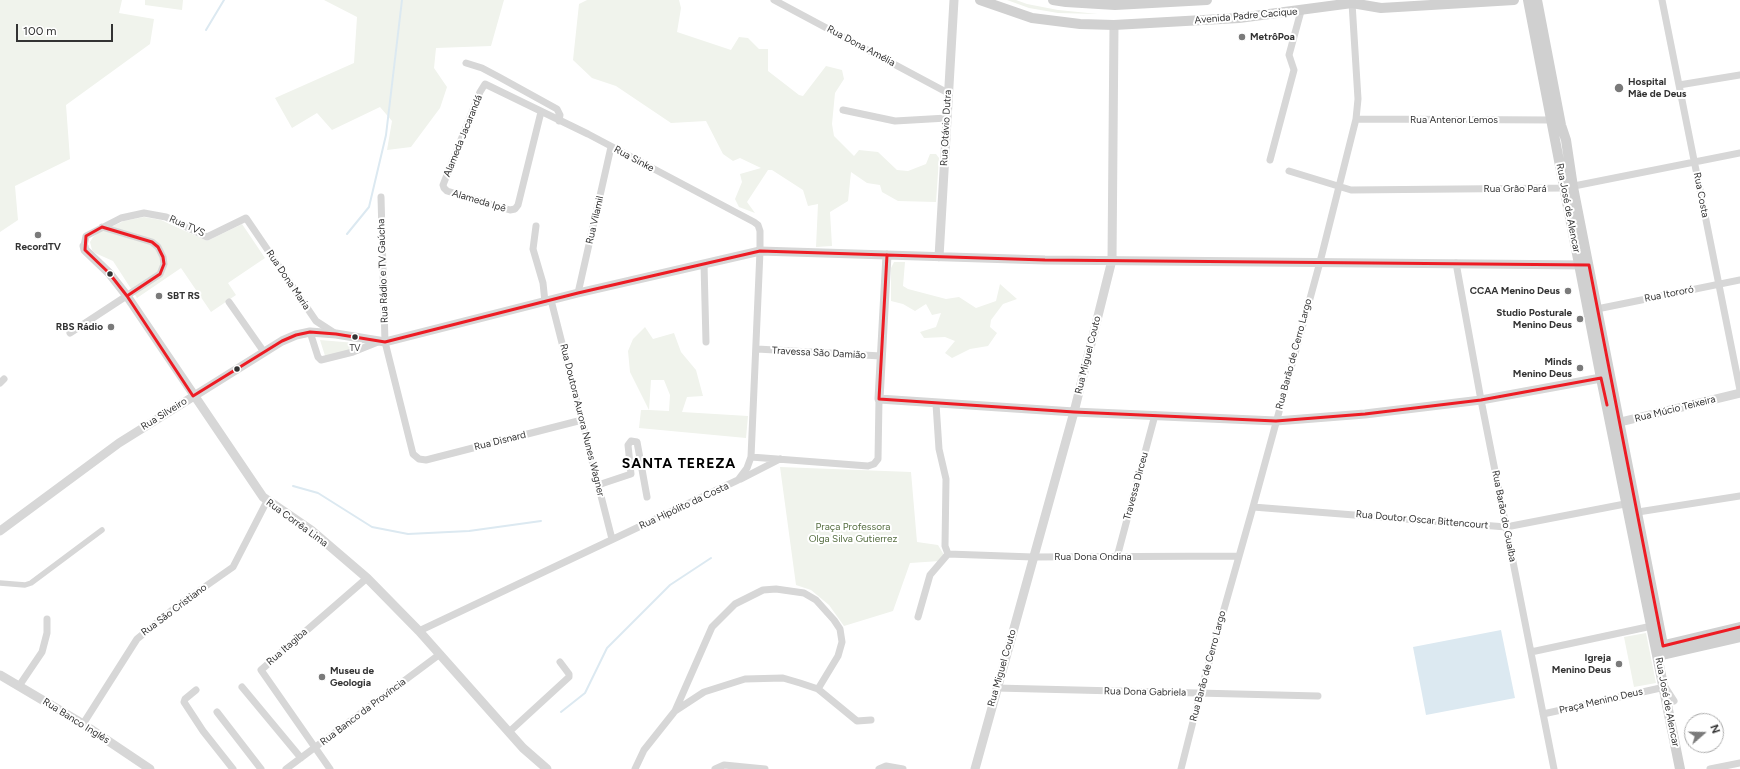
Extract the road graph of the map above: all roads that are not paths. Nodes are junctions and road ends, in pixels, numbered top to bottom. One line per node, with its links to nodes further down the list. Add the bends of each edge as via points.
1 (774, 0): 19 (street, Rua Dona Amélia)
2 (954, 0): 19 (street, Rua Otávio Dutra)
3 (980, 0): 14 (main road, Avenida Padre Cacique, via 1032,18)
4 (1053, 0): 11 (main road, Avenida Padre Cacique)
5 (1207, 0): 11 (main road, Avenida Padre Cacique, via 1115,5)
6 (1366, 0): 12 (main road)
7 (1514, 0): 12 (main road, Avenida Padre Cacique, via 1381,8)
8 (1528, 0): 25 (main road, Rua José de Alencar)
9 (1537, 0): 33 (main road, Rua José de Alencar, via 1566,140)
10 (1662, 0): 18 (street, Rua Costa)
11 (1063, 1)
12 (1352, 4): 13 (main road, Avenida Padre Cacique); 23 (street, Rua Barão de Cerro Largo, via 1358,99)
13 (1301, 11): 14 (main road, Avenida Padre Cacique, via 1239,18); 28 (street, via 1289,55 1294,70)
14 (1114, 25): 42 (street, Rua Miguel Couto)
15 (466, 63): 24 (street, via 482,68 557,109)
16 (1740, 75): 18 (street)
17 (485, 84): 21 (street, Rua Sinke); 32 (street, Alameda Jacarandá, via 443,185)
18 (1679, 85): 29 (street, Rua Costa)
19 (948, 93): 22 (street, Rua Otávio Dutra)
20 (843, 110): 22 (street, via 894,121)
21 (541, 112): 24 (street, Rua Sinke); 32 (street, Alameda Ipê, via 515,209 510,210)
22 (947, 118): 41 (street, Rua Otávio Dutra)
23 (1356, 119): 25 (street, Rua Antenor Lemos); 31 (street, Rua Barão de Cerro Largo)
24 (559, 120): 26 (street, Rua Sinke)
25 (1552, 120): 33 (main road, Rua José de Alencar)
26 (611, 147): 39 (street, Rua Sinke, via 754,222 760,231); 49 (street, Rua Vilamil)
27 (1740, 153): 29 (street, Rua Grão Pará)
28 (1270, 160)
29 (1695, 161): 33 (street, Rua Grão Pará); 48 (street, Rua Costa)
30 (1289, 171): 31 (street, Rua Grão Pará)
31 (1339, 186): 33 (street, Rua Grão Pará, via 1351,190); 43 (street, Rua Barão de Cerro Largo)
32 (444, 188)
33 (1569, 188): 46 (main road, Rua José de Alencar)
34 (381, 197): 57 (street, Rua Rádio e TV Gaúcha)
35 (246, 218): 37 (street, Rua TVS, via 207,237 166,217 144,213 121,218); 56 (street, Rua Dona Maria, via 316,321)
36 (536, 226): 51 (street, Rua Doutora Aurora Nunes Wagner, via 533,249)
37 (102, 227): 38 (street, via 86,236); 50 (street, via 152,242 163,257 164,264 160,274)
38 (84, 246): 50 (street, Rua Corrêa Lima)
39 (760, 251): 40 (street, Rua Silveiro); 45 (street, Rua Silveiro); 59 (street, Rua Hipólito da Costa)
40 (887, 255): 41 (street, Rua Silveiro); 61 (street)
41 (940, 257): 42 (street, Rua Silveiro)
42 (1112, 260): 43 (street, Rua Silveiro); 68 (street, Rua Miguel Couto)
43 (1320, 262): 44 (street, Rua Silveiro); 71 (street, Rua Barão de Cerro Largo)
44 (1456, 263): 46 (street, Rua Silveiro); 66 (street, Rua Barão do Guaíba)
45 (704, 264): 49 (street, Rua Silveiro); 58 (street)
46 (1584, 264): 53 (main road, Rua José de Alencar); 62 (main road, Rua José de Alencar)
47 (1740, 280): 48 (street, Rua Itororó)
48 (1718, 284): 53 (street, Rua Itororó); 63 (street, Rua Costa)
49 (578, 294): 51 (street, Rua Silveiro)
50 (126, 296): 55 (street); 64 (street, Rua Corrêa Lima)
51 (548, 301): 57 (street, Rua Silveiro); 70 (street, Rua Doutora Aurora Nunes Wagner)
52 (229, 302): 60 (street)
53 (1597, 308): 72 (main road, Rua José de Alencar)
54 (310, 332): 56 (street, Rua Silveiro); 57 (street, via 318,357 322,360); 60 (street, Rua Silveiro, via 282,340)
55 (70, 333)
56 (336, 334): 57 (street, Rua Silveiro)
57 (382, 342): 74 (street, Rua Rádio e TV Gaúcha, via 413,454)
58 (706, 342)
59 (757, 349): 61 (street, Travessa São Damião); 73 (street, Rua Hipólito da Costa)
60 (264, 352): 64 (street, Rua Silveiro)
61 (881, 356): 65 (street)
62 (1601, 378): 66 (street); 72 (main road, Rua José de Alencar)
63 (1740, 392): 72 (street, Rua Múcio Teixeira)
64 (193, 396): 80 (street, Rua Corrêa Lima); 86 (street, Rua Silveiro, via 119,443)
65 (880, 399): 67 (street); 75 (street, via 878,459 874,464 868,466)
66 (1481, 400): 71 (street, via 1364,414); 84 (street, Rua Barão do Guaíba)
67 (936, 404): 68 (street); 88 (street, via 939,449 946,479 945,546)
68 (1074, 412): 69 (street); 90 (street, Rua Miguel Couto)
69 (1155, 416): 71 (street); 91 (street, Travessa Dirceu)
70 (582, 420): 74 (street, Rua Disnard, via 426,460); 77 (street, Rua Doutora Aurora Nunes Wagner)
71 (1276, 421): 82 (street, Rua Barão de Cerro Largo)
72 (1615, 423): 81 (main road, Rua José de Alencar)
73 (751, 457): 75 (street); 76 (street, Rua Hipólito da Costa)
74 (419, 459)
75 (780, 459): 76 (street)
76 (738, 480): 87 (street, Rua Hipólito da Costa)
77 (598, 485): 79 (street, via 631,474 628,445 631,441 637,442); 87 (street, Rua Doutora Aurora Nunes Wagner)
78 (1740, 496): 83 (street)
79 (647, 497)
80 (267, 501): 92 (street, Rua Corrêa Lima, via 311,530); 118 (street, Rua São Cristiano, via 233,567 137,638)
81 (1631, 502): 83 (main road, Rua José de Alencar); 84 (street, Rua Doutor Oscar Bittencourt); 96 (main road, Rua José de Alencar)
82 (1253, 507): 84 (street, Rua Doutor Oscar Bittencourt); 89 (street, Rua Barão de Cerro Largo)
83 (1638, 512): 100 (main road, Rua José de Alencar)
84 (1506, 527): 101 (street, Rua Barão do Guaíba)
85 (102, 530): 93 (street, via 31,583)
86 (0, 531)
87 (612, 539): 98 (street, Rua Hipólito da Costa)
88 (948, 554): 90 (street, Rua Dona Ondina); 94 (street, via 930,575)
89 (1239, 556): 91 (street, Rua Dona Ondina); 111 (street, Rua Barão de Cerro Largo)
90 (1033, 557): 91 (street, Rua Dona Ondina); 108 (street, Rua Miguel Couto)
91 (1116, 557)
92 (368, 578): 98 (street, Rua Corrêa Lima); 120 (street, Rua Itagiba, via 261,670)
93 (0, 583)
94 (918, 617)
95 (47, 619): 105 (street, via 47,633 42,652)
96 (1652, 626): 100 (main road, Rua José de Alencar); 101 (street)
97 (1740, 627): 100 (main road)
98 (419, 631): 102 (street, Rua Corrêa Lima)
99 (1740, 637): 100 (main road)
100 (1660, 651): 107 (main road, Rua José de Alencar); 113 (main road, Rua José de Alencar)
101 (1531, 652): 116 (street, Rua Barão do Guaíba)
102 (440, 654): 119 (street, Rua Corrêa Lima); 120 (street, Rua Banco da Província)
103 (560, 662): 119 (street, via 570,674 569,677)
104 (0, 675): 105 (street, Rua Banco Inglês)
105 (19, 686): 118 (street, Rua Banco Inglês)
106 (242, 687): 121 (street)
107 (1665, 687): 113 (street); 116 (street, Praça Menino Deus); 123 (main road, Rua José de Alencar)
108 (996, 688): 111 (street, Rua Dona Gabriela); 135 (street, Rua Miguel Couto)
109 (818, 689): 114 (street, via 784,678 745,679 704,692); 114 (street, via 838,656 842,642 840,629 816,600 804,593 763,590 735,604 712,627); 117 (street, via 857,721)
110 (196, 690): 125 (street, via 184,702)
111 (1200, 694): 112 (street, Rua Dona Gabriela); 136 (street, Rua Barão de Cerro Largo)
112 (1318, 696)
113 (1674, 701): 138 (main road, Rua José de Alencar)
114 (675, 711): 130 (street, via 644,750)
115 (217, 712): 126 (street)
116 (1543, 714): 137 (street, Rua Barão do Guaíba)
117 (871, 720)
118 (83, 724): 124 (street, Rua Banco Inglês)
119 (509, 732): 129 (street, Rua Corrêa Lima)
120 (315, 748): 121 (street, Rua Banco da Província); 128 (street)
121 (301, 758): 127 (street, Rua Banco da Província)
122 (1740, 763): 139 (street)
123 (1679, 764): 138 (main road)
124 (150, 769)
125 (233, 769)
126 (261, 769)
127 (286, 769)
128 (330, 769)
129 (547, 769)
130 (636, 769)
131 (715, 769): 132 (street, via 724,764)
132 (765, 769)
133 (879, 769): 134 (street, via 886,766)
134 (903, 769)
135 (975, 769)
136 (1181, 769)
137 (1554, 769)
138 (1686, 769)
139 (1710, 769)

